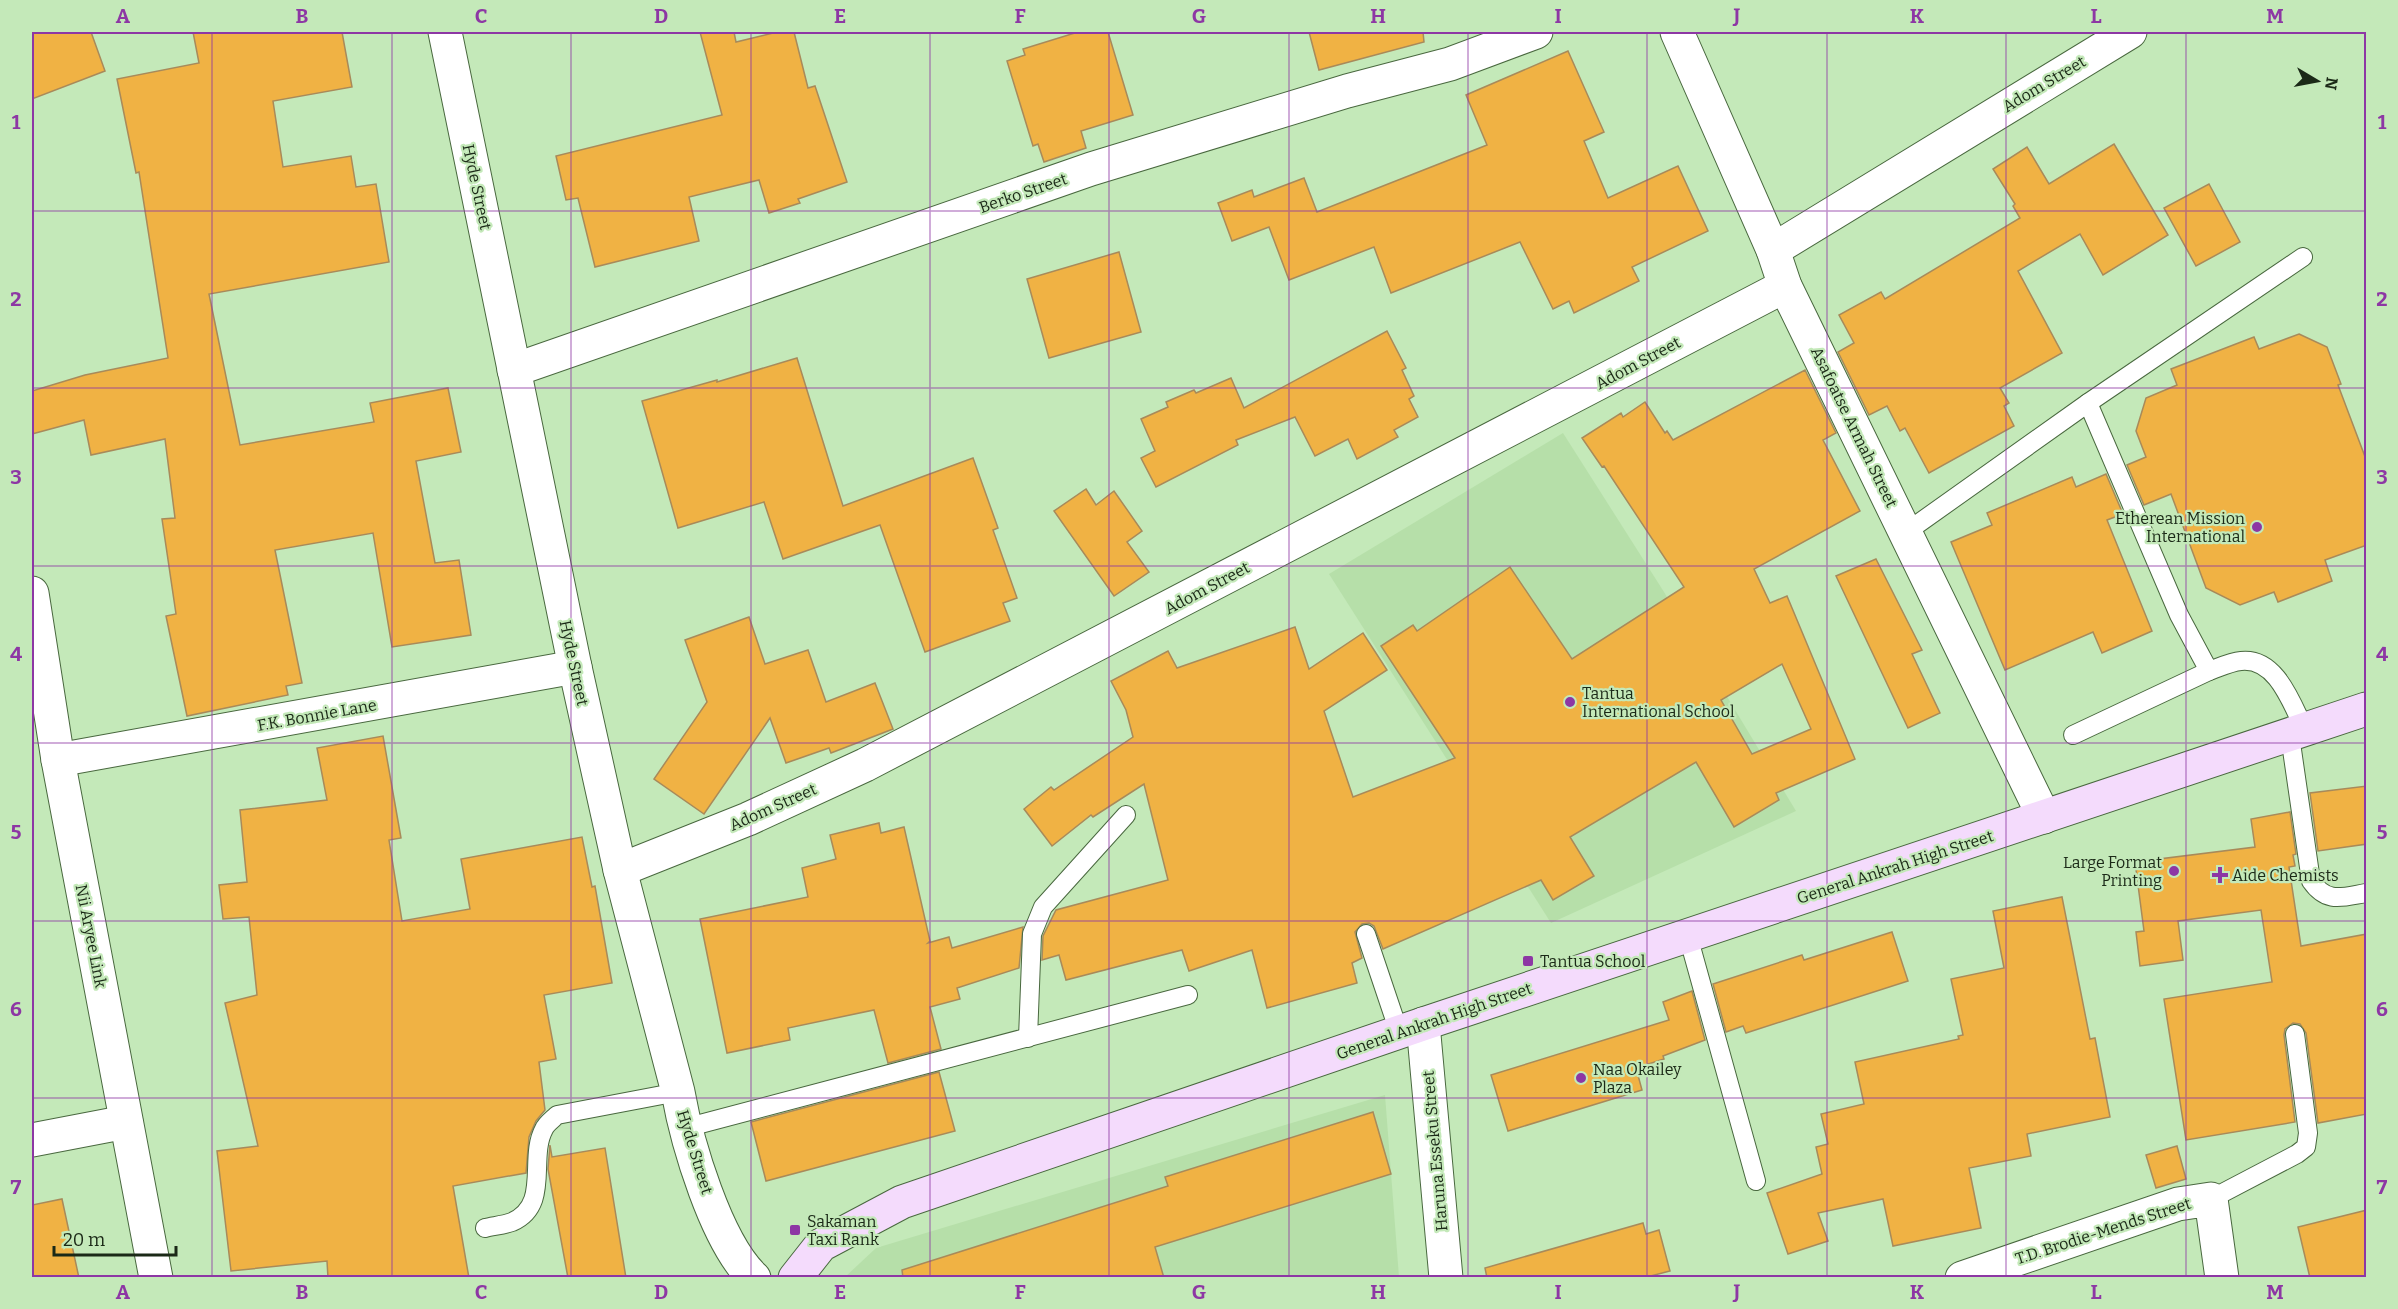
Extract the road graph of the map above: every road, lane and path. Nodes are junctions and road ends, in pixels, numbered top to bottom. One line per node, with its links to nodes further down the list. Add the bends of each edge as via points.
1 (445, 32): 8 (street, Hyde Street)
2 (1536, 32): 8 (street, Berko Street, via 1450,64 1091,169)
3 (1677, 32): 5 (street, Asafoatse Armah Street)
4 (2130, 32): 5 (street, Adom Street)
5 (1773, 250): 7 (street, Asafoatse Armah Street)
6 (2303, 257): 9 (lane)
7 (1785, 286): 10 (street, Asafoatse Armah Street); 20 (street, Adom Street, via 865,765 748,819)
8 (514, 370): 12 (street, Hyde Street)
9 (2088, 403): 10 (lane); 13 (lane, via 2179,615)
10 (1905, 533): 19 (street, Asafoatse Armah Street)
11 (32, 593): 17 (street, Nii Aryee Link)
12 (575, 667): 17 (street, F.K. Bonnie Lane); 20 (street, Hyde Street)
13 (2209, 671): 15 (lane, via 2241,661 2272,672); 16 (lane)
14 (2367, 709): 15 (main road, General Ankrah High Street)
15 (2298, 733): 19 (main road, General Ankrah High Street); 21 (lane, via 2311,881 2319,893 2332,898)
16 (2073, 735)
17 (58, 760): 29 (street, Nii Aryee Link)
18 (1126, 815): 27 (lane, via 1042,907 1032,934)
19 (2044, 817): 23 (main road, General Ankrah High Street)
20 (620, 870): 28 (street, Hyde Street)
21 (2367, 893)
22 (1366, 934): 25 (lane)
23 (1688, 936): 25 (main road, General Ankrah High Street); 32 (lane)
24 (1188, 995): 27 (lane)
25 (1411, 1028): 37 (main road, General Ankrah High Street, via 902,1202 821,1245); 38 (street, Haruna Esseku Street)
26 (2295, 1034): 33 (lane, via 2308,1133 2306,1147)
27 (1028, 1038): 30 (lane)
28 (678, 1092): 30 (street, Hyde Street); 34 (lane, via 557,1115 544,1128 530,1209 513,1221)
29 (126, 1122): 31 (street); 35 (street, Nii Aryee Link)
30 (685, 1128): 36 (street, Hyde Street, via 717,1221)
31 (32, 1140)
32 (1756, 1181)
33 (2211, 1199): 39 (street, T.D. Brodie-Mends Street, via 2178,1204); 40 (street)
34 (485, 1228)
35 (156, 1278)
36 (754, 1278)
37 (795, 1278)
38 (1446, 1278)
39 (1962, 1278)
40 (2222, 1278)

